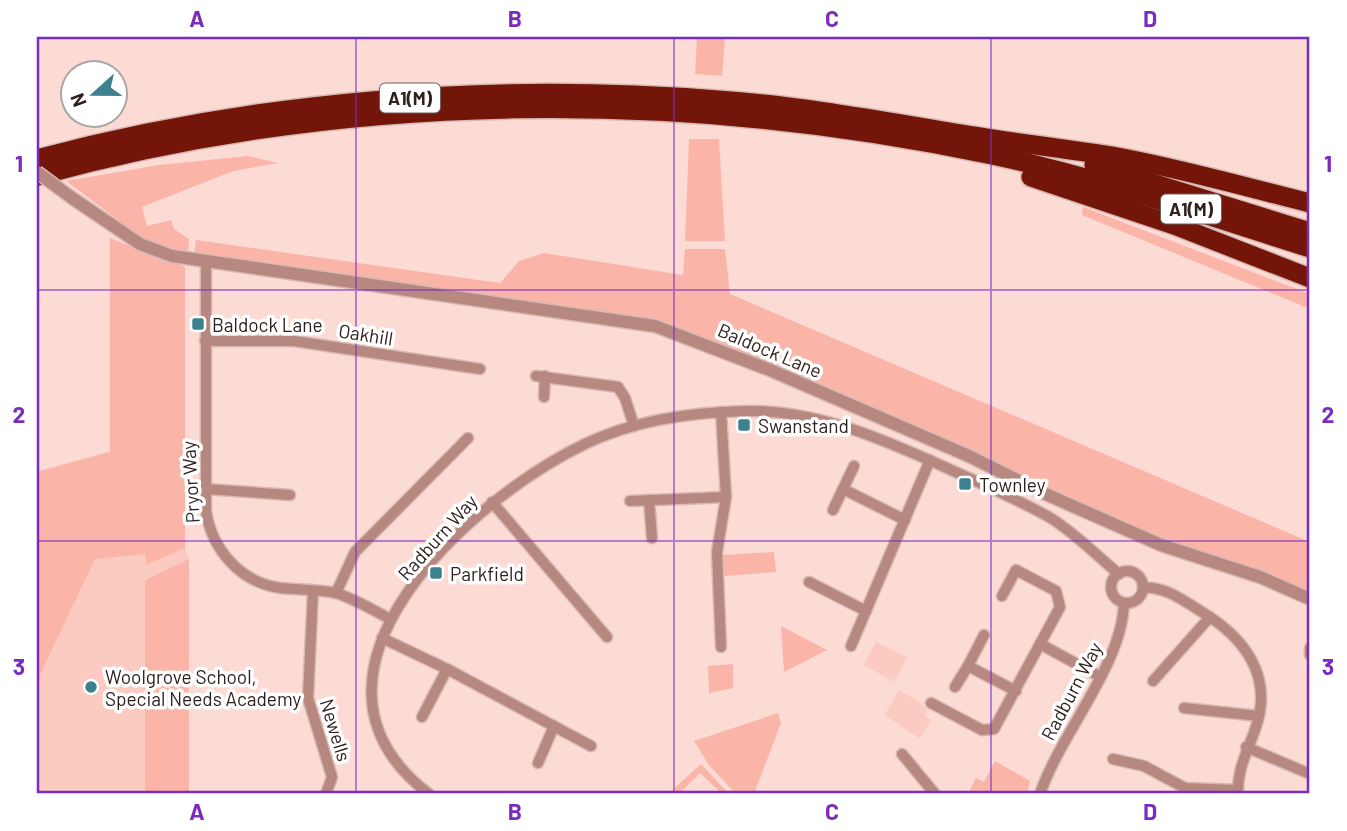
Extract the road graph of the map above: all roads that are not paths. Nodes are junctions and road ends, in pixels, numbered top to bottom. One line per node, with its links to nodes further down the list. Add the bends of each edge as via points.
1 (981, 137): 3 (highway, A1(M), via 883,119 720,100 500,94 361,102 284,112 179,128); 5 (highway, via 1130,159); 6 (highway, A1(M), via 1129,174)
2 (917, 141): 4 (highway, A1(M), via 677,113 561,108 449,112 239,133); 7 (highway, A1(M), via 1070,174); 9 (highway, via 1120,205)
3 (37, 159)
4 (37, 174): 8 (street, Baldock Lane, bridge, via 140,244)
5 (1310, 203)
6 (1310, 232)
7 (1310, 248)
8 (206, 263): 10 (street, Pryor Way); 34 (street, Baldock Lane, via 655,326 969,456 1161,545 1260,577)
9 (1310, 278)
10 (205, 341): 11 (street, Oakhill, via 294,341); 18 (street, Pryor Way)
11 (480, 369)
12 (544, 397): 14 (street, via 540,376 618,387)
13 (721, 412): 14 (street, Radburn Way); 16 (street, Radburn Way, via 750,411 822,421 875,435); 21 (street)
14 (634, 426): 24 (street, Radburn Way, via 536,469)
15 (468, 438): 32 (street, via 355,552)
16 (930, 460): 26 (street); 28 (street, Radburn Way, via 1051,518)
17 (854, 466): 19 (street)
18 (206, 489): 20 (street); 31 (street, Pryor Way, via 210,530 235,567 268,585)
19 (843, 489): 25 (street); 26 (street)
20 (290, 495)
21 (726, 497): 22 (street); 44 (street, via 716,552)
22 (649, 500): 23 (street); 27 (street)
23 (630, 501)
24 (492, 502): 38 (street, Radburn Way, via 450,542); 40 (street)
25 (832, 510)
26 (905, 520): 36 (street)
27 (652, 538)
28 (1119, 574): 30 (street, Radburn Way, via 1136,574); 35 (street, Radburn Way, via 1111,587)
29 (809, 582): 36 (street)
30 (1143, 588): 35 (street, via 1137,599); 37 (street, via 1172,594)
31 (313, 590): 32 (street, Pryor Way); 65 (street, Newells, via 308,698 332,777)
32 (336, 593): 38 (street, Pryor Way)
33 (1002, 596): 42 (street, via 1016,570 1056,591 1060,607)
34 (1310, 599)
35 (1124, 603): 49 (street, Radburn Way, via 1117,643)
36 (866, 611): 43 (street)
37 (1210, 617): 50 (street); 56 (street, via 1235,636 1256,665 1261,688)
38 (390, 619): 41 (street, Radburn Way)
39 (984, 635): 47 (street)
40 (607, 637)
41 (382, 638): 48 (street); 66 (street, Radburn Way, via 371,685 375,720 393,760)
42 (1040, 644): 49 (street); 52 (street)
43 (851, 646)
44 (721, 647)
45 (1310, 648): 46 (street)
46 (1310, 655)
47 (968, 666): 51 (street); 52 (street)
48 (447, 668): 55 (street); 57 (street)
49 (1099, 676): 68 (street, Radburn Way)
50 (1153, 681)
51 (955, 687)
52 (1016, 691): 53 (street, via 990,731)
53 (931, 703)
54 (1184, 708): 56 (street)
55 (422, 716)
56 (1259, 716): 59 (street)
57 (554, 726): 58 (street); 62 (street)
58 (592, 746)
59 (1246, 747): 63 (street); 64 (street)
60 (902, 754): 67 (street)
61 (1113, 759): 64 (street, via 1144,766 1185,788)
62 (538, 763)
63 (1310, 775)
64 (1238, 792)
65 (326, 794)
66 (429, 794)
67 (935, 794)
68 (1040, 794)

